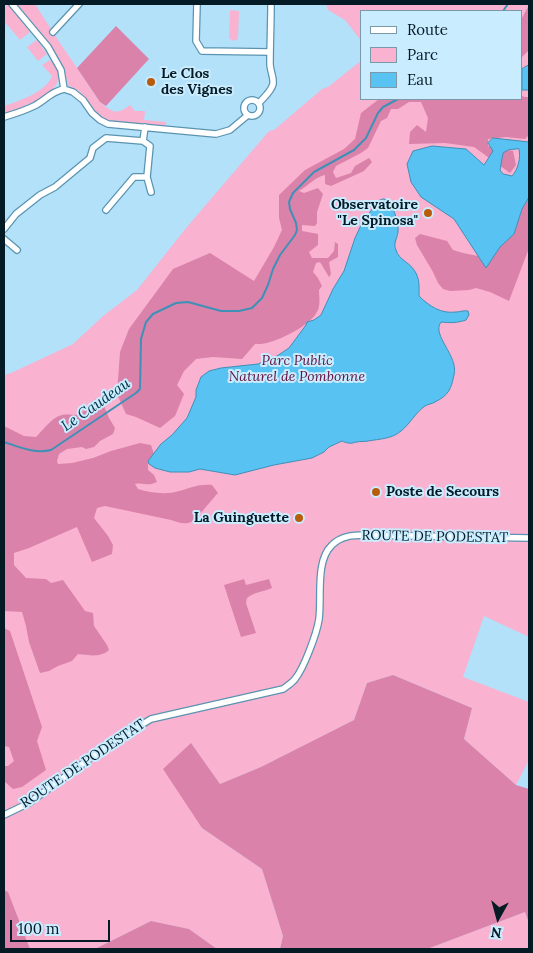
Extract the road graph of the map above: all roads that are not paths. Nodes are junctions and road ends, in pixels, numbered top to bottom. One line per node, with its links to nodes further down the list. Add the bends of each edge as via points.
1 (12, 4): 7 (street, via 48,47 61,70)
2 (79, 4): 5 (street)
3 (197, 4): 6 (street, via 196,41 202,50)
4 (272, 4): 6 (street)
5 (53, 32)
6 (270, 52): 8 (street, via 272,85)
7 (64, 89): 10 (street, via 56,90 35,106); 11 (street, via 84,100 92,113 108,124)
8 (259, 103): 9 (street, via 258,114); 9 (street, via 247,102 244,108)
9 (248, 115): 11 (street, via 230,130 216,134)
10 (4, 117)
11 (145, 127): 12 (street)
12 (143, 141): 13 (street, via 150,146); 16 (street, via 106,138 93,148 90,158 16,214)
13 (147, 177): 14 (street); 15 (street, via 134,177)
14 (151, 192)
15 (106, 210)
16 (4, 229)
17 (4, 240): 18 (street)
18 (17, 250)
19 (529, 538): 20 (street, ROUTE DE PODESTAT, via 364,535 342,538 327,550 322,565 316,634 290,684 283,689 151,719 111,743 29,803)
20 (4, 815)

